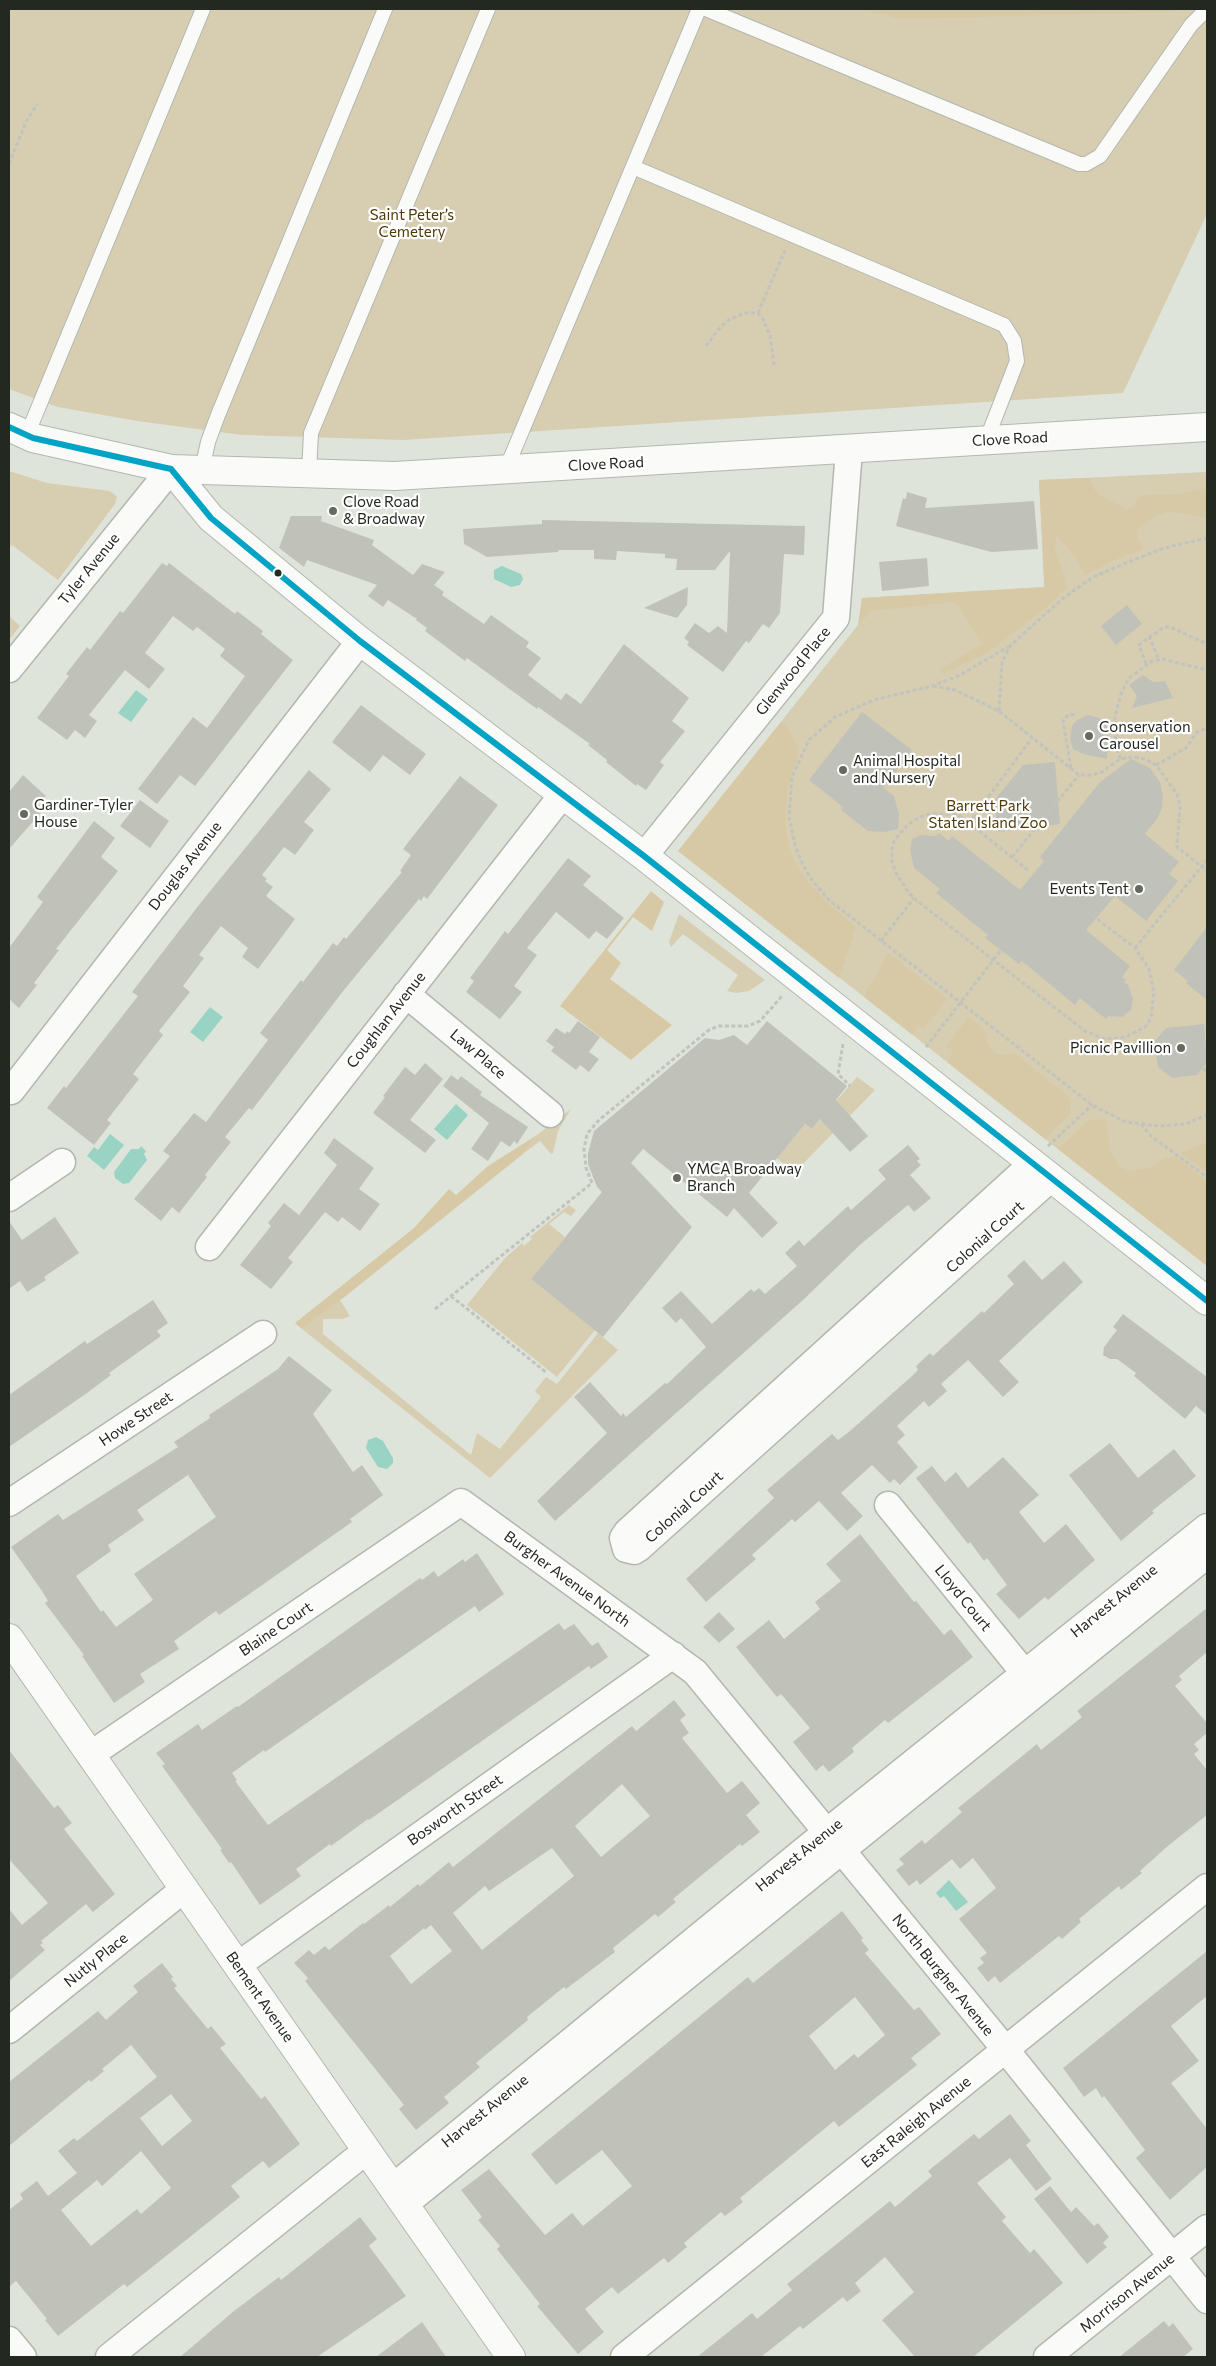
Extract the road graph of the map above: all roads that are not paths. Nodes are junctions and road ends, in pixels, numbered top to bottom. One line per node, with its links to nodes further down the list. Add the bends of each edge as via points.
1 (203, 9): 9 (lane)
2 (385, 9): 13 (lane, via 218,415)
3 (488, 9): 15 (lane, via 311,434)
4 (699, 9): 7 (lane)
5 (706, 9): 6 (lane, via 1079,164 1086,164 1100,156 1191,25)
6 (1207, 9)
7 (633, 167): 10 (lane, via 1004,325 1014,341 1017,361); 14 (lane)
8 (1207, 427): 10 (street, Clove Road)
9 (18, 431): 12 (street, Clove Road)
10 (986, 440): 11 (street, Clove Road)
11 (849, 450): 14 (street, Clove Road); 19 (street, Glenwood Place, via 836,618)
12 (171, 469): 13 (street, Clove Road); 16 (street, via 211,518); 17 (street, Tyler Avenue)
13 (202, 470): 15 (street, Clove Road)
14 (506, 470): 15 (street, Clove Road, via 395,476)
15 (309, 473)
16 (360, 641): 18 (street); 21 (street, Douglas Avenue)
17 (9, 669)
18 (563, 794): 19 (street); 20 (street, Coughlan Avenue)
19 (644, 856): 24 (street)
20 (406, 994): 22 (street, Law Place); 26 (street, Coughlan Avenue)
21 (10, 1090)
22 (550, 1114)
23 (62, 1162): 25 (street)
24 (1043, 1163): 27 (street); 29 (street, Colonial Court, via 908,1292)
25 (9, 1198)
26 (209, 1247)
27 (1207, 1301)
28 (263, 1334): 31 (street, Howe Street)
29 (789, 1399): 29 (street, Colonial Court, via 627,1532 623,1538 626,1549 634,1551 639,1548)
30 (461, 1502): 37 (street, Burgher Avenue North); 39 (street, Blaine Court)
31 (9, 1503)
32 (888, 1504): 38 (street, Lloyd Court)
33 (1207, 1527): 35 (street, Harvest Avenue)
34 (1207, 1555): 35 (street, Harvest Avenue)
35 (1131, 1602): 38 (street, Harvest Avenue)
36 (9, 1638): 39 (street, Bement Avenue)
37 (673, 1655): 40 (street, North Burgher Avenue, via 694,1672); 43 (street, Bosworth Street)
38 (1031, 1682): 40 (street, Harvest Avenue)
39 (90, 1755): 42 (street, Bement Avenue)
40 (834, 1842): 45 (street, North Burgher Avenue); 47 (street, Harvest Avenue)
41 (1207, 1886): 45 (street, East Raleigh Avenue)
42 (184, 1889): 43 (street, Bement Avenue); 44 (street, Nutly Place)
43 (238, 1965): 46 (street, Bement Avenue)
44 (9, 2030)
45 (1005, 2049): 49 (street, North Burgher Avenue); 55 (street, East Raleigh Avenue)
46 (367, 2150): 47 (street, Bement Avenue); 54 (street)
47 (399, 2195): 52 (street, Bement Avenue)
48 (1207, 2228): 49 (street, Morrison Avenue)
49 (1172, 2256): 50 (street, North Burgher Avenue); 56 (street, Morrison Avenue)
50 (1207, 2300)
51 (9, 2340): 53 (street)
52 (508, 2356)
53 (22, 2357)
54 (108, 2357)
55 (624, 2357)
56 (1047, 2357)

